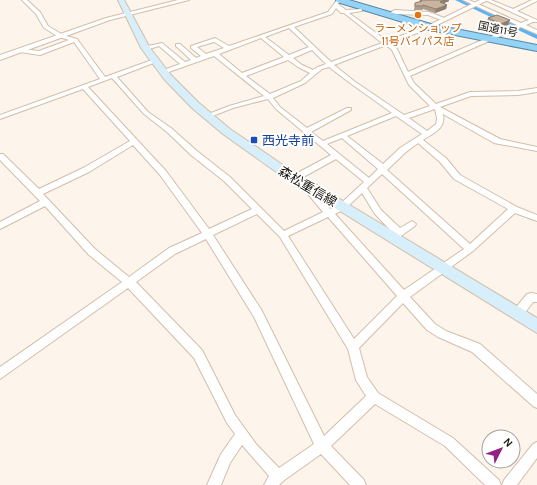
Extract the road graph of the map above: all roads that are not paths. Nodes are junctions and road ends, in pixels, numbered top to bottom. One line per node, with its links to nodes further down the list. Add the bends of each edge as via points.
1 (24, 0): 22 (street, via 38,12 46,27)
2 (121, 0): 15 (main road, 森松重信線)
3 (186, 0): 15 (street)
4 (350, 0): 14 (highway, 国道11号)
5 (465, 0): 9 (street)
6 (486, 0): 9 (street); 11 (street)
7 (536, 0): 11 (street)
8 (338, 2): 12 (street); 13 (street); 18 (highway, 国道11号)
9 (474, 5): 16 (street); 20 (street)
10 (360, 10): 12 (street)
11 (513, 11): 17 (street)
12 (345, 12): 13 (street); 26 (street)
13 (330, 13): 19 (street)
14 (393, 13): 16 (street, via 429,14); 18 (highway, 国道11号)
15 (128, 14): 22 (street); 29 (main road, 森松重信線)
16 (444, 19): 18 (street)
17 (535, 21): 20 (street)
18 (432, 25): 24 (highway, 国道11号); 26 (street)
19 (290, 26): 23 (street); 31 (street)
20 (519, 26): 21 (street); 24 (street)
21 (537, 32)
22 (61, 36): 25 (street); 33 (street)
23 (261, 36): 30 (street); 37 (street)
24 (493, 38): 27 (highway, 国道11号); 32 (highway, 国道11号); 45 (street)
25 (75, 40): 33 (street, via 40,53); 47 (street)
26 (386, 43): 41 (street); 45 (street, via 394,49)
27 (537, 44)
28 (178, 46): 38 (street)
29 (146, 48): 39 (main road, 森松重信線); 40 (street, via 160,44)
30 (228, 48): 34 (street); 35 (street, via 215,40 193,47)
31 (313, 48): 37 (street); 41 (street)
32 (537, 48)
33 (22, 51): 36 (street)
34 (214, 53): 35 (street); 44 (street)
35 (205, 56): 38 (street)
36 (0, 58)
37 (289, 58): 43 (street); 44 (street)
38 (195, 60): 40 (street)
39 (154, 61): 42 (main road, 森松重信線); 46 (street)
40 (184, 64): 42 (street)
41 (331, 65): 43 (street); 53 (street)
42 (163, 72): 54 (main road, 森松重信線)
43 (314, 73): 50 (street, via 303,82)
44 (242, 75): 50 (street)
45 (407, 75): 51 (street, via 411,84)
46 (113, 76): 47 (street); 73 (street, via 146,112 226,179)
47 (103, 79): 48 (street)
48 (84, 86): 55 (street); 60 (street)
49 (537, 90): 51 (street, via 470,94)
50 (269, 96): 54 (street); 56 (street, via 278,108)
51 (436, 108): 53 (street); 57 (street, via 441,117 440,125); 62 (street, via 497,141)
52 (349, 109): 56 (street)
53 (400, 115): 57 (street); 58 (street)
54 (208, 116): 66 (main road, 森松重信線, via 238,141)
55 (0, 117)
56 (306, 131): 61 (street)
57 (427, 134): 59 (street)
58 (342, 135): 61 (street); 65 (street)
59 (418, 140): 65 (street); 72 (street, via 443,160 457,178)
60 (135, 141): 69 (street, via 86,170); 78 (street, via 163,172)
61 (321, 144): 64 (street)
62 (537, 149)
63 (0, 156): 69 (street)
64 (336, 156): 66 (street); 67 (street)
65 (383, 169): 67 (street); 81 (street)
66 (295, 178): 68 (main road, 森松重信線)
67 (366, 185): 71 (street); 80 (street, via 378,212)
68 (313, 189): 71 (main road, 森松重信線); 74 (street, via 312,194)
69 (38, 193): 70 (street)
70 (45, 202): 77 (street); 83 (street, via 92,252)
71 (342, 207): 74 (street); 80 (main road, 森松重信線)
72 (514, 209): 75 (street); 81 (street)
73 (257, 210): 78 (street); 79 (street)
74 (329, 213): 79 (street); 84 (street)
75 (537, 218)
76 (412, 224): 80 (street)
77 (0, 226)
78 (208, 235): 83 (street, via 172,251); 93 (street, via 258,314)
79 (283, 235): 88 (street)
80 (396, 235): 82 (main road, 森松重信線)
81 (470, 248): 82 (street)
82 (441, 268): 84 (street); 86 (main road, 森松重信線)
83 (130, 283): 89 (street); 92 (street, via 198,354 231,419)
84 (403, 296): 88 (street); 91 (street, via 431,327 476,348)
85 (536, 298): 86 (street, via 531,297)
86 (517, 314): 87 (main road, 森松重信線)
87 (537, 326)
88 (353, 347): 90 (street, via 362,380)
89 (0, 374)
90 (374, 397): 93 (street); 98 (street, via 449,442)
91 (537, 402)
92 (242, 435): 95 (street); 96 (street, via 230,448)
93 (322, 446): 95 (street); 97 (street)
94 (537, 448): 99 (street)
95 (274, 480)
96 (214, 485)
97 (359, 485)
98 (494, 485)
99 (510, 485)

